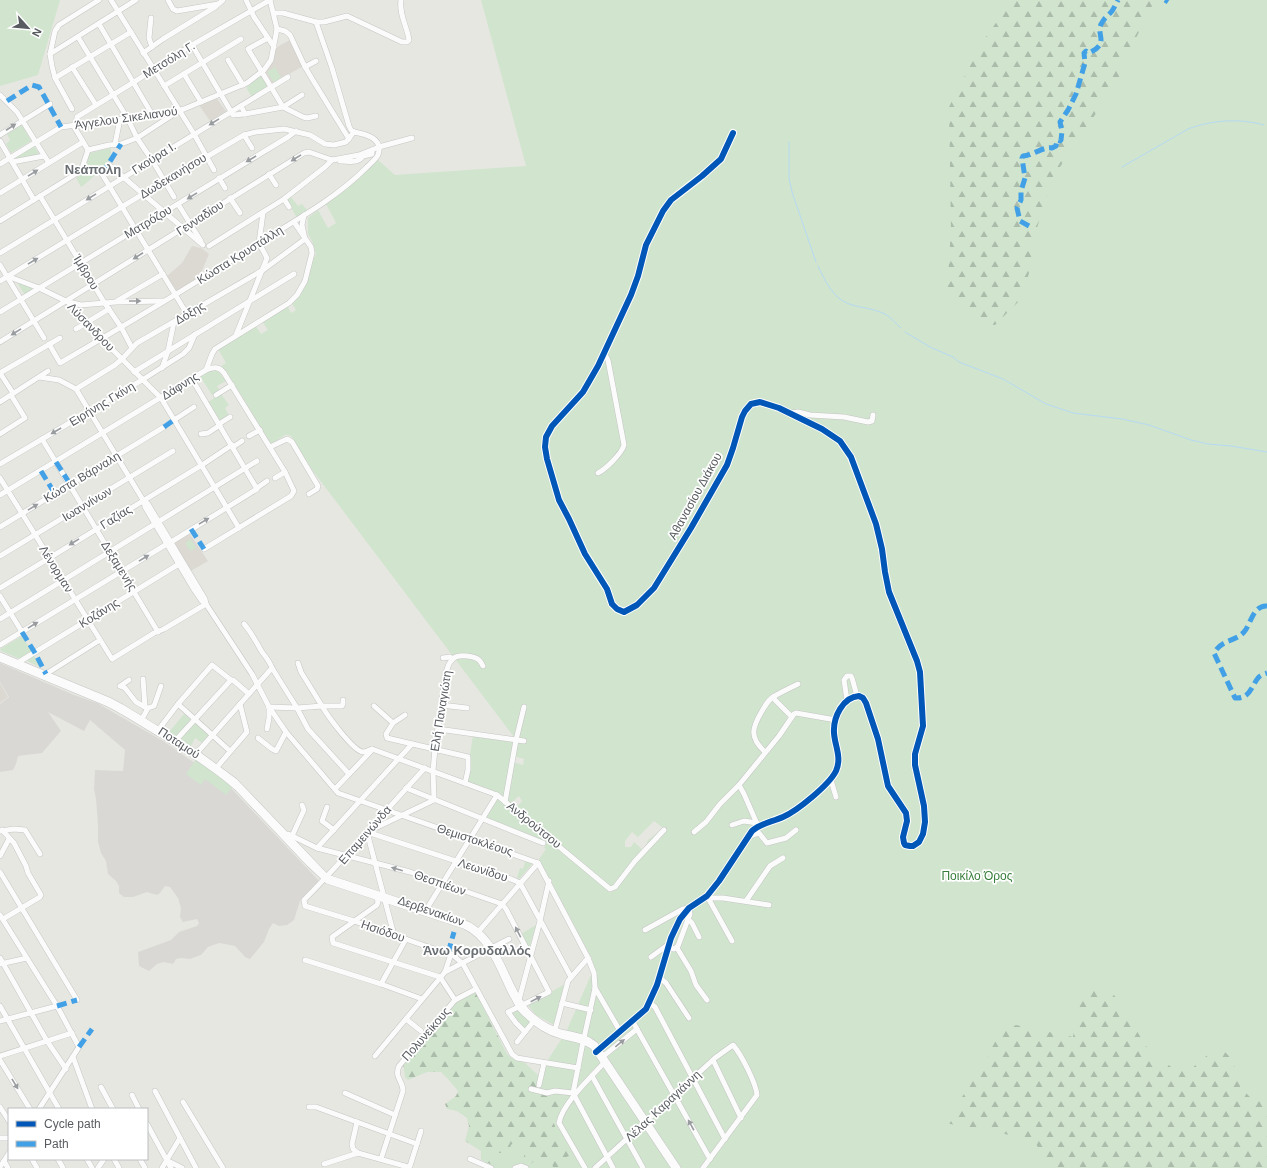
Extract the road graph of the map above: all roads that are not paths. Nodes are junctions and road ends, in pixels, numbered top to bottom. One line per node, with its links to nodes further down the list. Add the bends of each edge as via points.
1 (99, 0): 25 (street, via 59,25 55,31)
2 (111, 0): 10 (street)
3 (168, 0): 8 (street, via 177,11)
4 (246, 0): 9 (street)
5 (270, 0): 9 (street, Μετσόλη Γ.); 11 (street, Άγγελου Σικελιανού)
6 (401, 0): 13 (street, via 400,12 408,35 407,42 347,16)
7 (136, 1): 10 (street)
8 (221, 2): 22 (street)
9 (250, 11): 18 (street); 21 (street, Μετσόλη Γ.)
10 (118, 12): 14 (street); 16 (street)
11 (274, 13): 13 (street, via 280,12); 15 (street, Άγγελου Σικελιανού)
12 (151, 18): 22 (street, via 149,38)
13 (316, 22): 61 (street, via 349,126)
14 (99, 24): 17 (street); 20 (street)
15 (277, 29): 23 (street, Άγγελου Σικελιανού); 31 (street, via 290,35)
16 (131, 32): 20 (street); 24 (street)
17 (78, 37): 25 (street); 26 (street)
18 (268, 38): 23 (street); 33 (street, via 248,49)
19 (241, 39): 29 (street)
20 (110, 45): 26 (street); 37 (street)
21 (192, 45): 29 (street); 32 (street, Μετσόλη Γ.)
22 (152, 47): 24 (street)
23 (274, 47): 33 (street, Άγγελου Σικελιανού, via 270,63)
24 (143, 53): 32 (street)
25 (50, 54): 36 (street)
26 (89, 57): 30 (street); 43 (street)
27 (228, 60): 38 (street)
28 (316, 61): 31 (street)
29 (202, 63): 34 (street); 41 (street)
30 (72, 67): 36 (street); 47 (street)
31 (305, 67): 68 (street)
32 (154, 69): 37 (street, Μετσόλη Γ.); 39 (street)
33 (262, 72): 38 (street, Άγγελου Σικελιανού); 40 (street)
34 (184, 74): 39 (street); 45 (street)
35 (288, 77): 40 (street, Γκούρα Ι.)
36 (55, 78): 50 (street)
37 (134, 82): 43 (street, Μετσόλη Γ.); 54 (street)
38 (243, 85): 41 (street, Άγγελου Σικελιανού)
39 (164, 86): 51 (street)
40 (271, 88): 48 (street, Γκούρα Ι.); 49 (street)
41 (221, 94): 45 (street, Άγγελου Σικελιανού); 52 (street)
42 (0, 95): 58 (street)
43 (113, 95): 47 (street, Μετσόλη Γ.); 57 (street)
44 (302, 95): 49 (street)
45 (201, 102): 51 (street, Άγγελου Σικελιανού)
46 (50, 104): 58 (street)
47 (96, 105): 59 (street, Μετσόλη Γ., via 77,117)
48 (241, 106): 52 (street, Γκούρα Ι.); 53 (street)
49 (283, 108): 53 (street); 55 (street, via 307,118)
50 (72, 109)
51 (179, 111): 54 (street, Άγγελου Σικελιανού); 63 (street); 66 (street)
52 (232, 113): 53 (street); 63 (street, Γκούρα Ι., one-way to 63)
53 (245, 114)
54 (153, 116): 57 (street, Άγγελου Σικελιανού)
55 (316, 116)
56 (120, 119): 57 (street, Άγγελου Σικελιανού); 59 (street, Άγγελου Σικελιανού); 72 (street)
57 (128, 119): 66 (street)
58 (23, 120): 64 (street, one-way to 58); 70 (street)
59 (74, 125): 70 (street, Άγγελου Σικελιανού, via 62,127); 71 (street)
60 (296, 131): 65 (street, Δωδεκανήσου, via 277,129); 68 (street, Δωδεκανήσου, via 329,145 343,144); 90 (street, Ματρόζου, one-way to 90)
61 (354, 132): 68 (street); 73 (street, via 374,139)
62 (733, 133): 155 (street, Αθανασίου Διάκου, via 721,159 671,200 663,211 646,245 638,276)
63 (194, 134): 78 (street); 80 (street, Γκούρα Ι.)
64 (0, 135)
65 (244, 135): 74 (street); 78 (street, Δωδεκανήσου)
66 (136, 138): 72 (street); 80 (street)
67 (412, 138): 73 (street, Γενναδίου)
68 (349, 139)
69 (0, 141): 79 (street)
70 (36, 142): 77 (street); 79 (street, Άγγελου Σικελιανού)
71 (83, 142): 75 (street); 83 (street)
72 (115, 144): 75 (street)
73 (379, 147): 76 (street, Γενναδίου); 109 (street, Κώστα Κρυστάλλη, via 375,160 361,174)
74 (252, 148)
75 (88, 150): 98 (street, via 79,172)
76 (372, 150): 81 (street, Γενναδίου); 82 (street, via 372,154 363,156 356,162)
77 (44, 156): 79 (street); 83 (street)
78 (206, 156): 86 (street); 92 (street, Δωδεκανήσου)
79 (11, 160): 84 (street, Άγγελου Σικελιανού); 91 (street)
80 (152, 160): 89 (street, Γκούρα Ι.); 92 (street)
81 (332, 160): 88 (street, Γενναδίου, one-way to 88, via 309,152 304,153); 101 (street)
82 (340, 162)
83 (49, 163): 91 (street, one-way to 83)
84 (0, 164)
85 (109, 165): 89 (street)
86 (214, 170)
87 (102, 174): 94 (street)
88 (269, 174): 93 (street); 100 (street, Γενναδίου)
89 (124, 177): 94 (street, Γκούρα Ι.); 97 (street)
90 (219, 178): 95 (street); 103 (street, Ματρόζου, one-way to 103)
91 (22, 179): 96 (street); 102 (street)
92 (165, 181): 97 (street, Δωδεκανήσου); 99 (street)
93 (276, 185)
94 (110, 186): 104 (street); 110 (street, Γκούρα Ι., one-way to 110)
95 (225, 188)
96 (0, 193)
97 (143, 194): 104 (street, Δωδεκανήσου); 106 (street)
98 (40, 196): 102 (street); 110 (street, Ίμβρου)
99 (174, 197)
100 (230, 198): 107 (street); 113 (street, Γενναδίου)
101 (284, 199): 105 (street); 108 (street)
102 (34, 200): 111 (street)
103 (178, 204): 106 (street, Ματρόζου); 113 (street)
104 (122, 207): 115 (street); 117 (street, Δωδεκανήσου)
105 (289, 208)
106 (164, 213): 114 (street); 115 (street, Ματρόζου)
107 (240, 213)
108 (263, 213): 118 (street); 119 (street)
109 (304, 215): 112 (street, Κώστα Κρυστάλλη); 116 (street, via 302,226)
110 (54, 220): 117 (street, Ίμβρου); 121 (street, Γκούρα Ι.)
111 (0, 221)
112 (294, 222): 116 (street, Δάφνης); 118 (street, Κώστα Κρυστάλλη)
113 (190, 224): 114 (street, Γενναδίου); 119 (street)
114 (183, 229): 119 (street); 120 (street, Γενναδίου)
115 (136, 230): 120 (street); 122 (street, Ματρόζου)
116 (305, 239): 124 (street, Δόξης); 147 (street, Δάφνης, via 312,253 306,278 297,295 289,303)
117 (67, 240): 122 (street, Ίμβρου); 127 (street, Δωδεκανήσου, one-way to 117)
118 (259, 243): 124 (street, via 267,255); 131 (street, Κώστα Κρυστάλλη)
119 (206, 246)
120 (149, 249): 125 (street); 129 (street, Γενναδίου, one-way to 129)
121 (0, 253)
122 (81, 263): 129 (street, Ίμβρου); 130 (street, Ματρόζου)
123 (0, 265): 127 (street)
124 (263, 270): 133 (street); 140 (street, Δόξης)
125 (163, 274): 131 (street); 136 (street)
126 (294, 274): 133 (street, Ειρήνης Γκίνη)
127 (7, 276): 128 (street, Δωδεκανήσου); 130 (street, Λύσανδρου); 132 (street)
128 (0, 281)
129 (94, 284): 134 (street, Γενναδίου); 135 (street, Ίμβρου)
130 (39, 288): 132 (street, Ματρόζου); 134 (street, Λύσανδρου)
131 (175, 295): 137 (street, Κώστα Κρυστάλλη); 140 (street)
132 (21, 299): 139 (street, Ματρόζου); 141 (street)
133 (250, 300): 146 (street, Ειρήνης Γκίνη); 147 (street)
134 (67, 302): 135 (street, via 81,305); 141 (street, Γενναδίου); 143 (street, Λύσανδρου)
135 (104, 302): 136 (street); 138 (street, Ίμβρου)
136 (116, 302): 137 (street, one-way to 137)
137 (163, 302): 144 (street, Κώστα Κρυστάλλη)
138 (109, 309): 143 (street); 144 (street, Ίμβρου)
139 (0, 312)
140 (187, 314): 142 (street, Δόξης)
141 (34, 321): 148 (street); 151 (street, Γενναδίου, one-way to 151)
142 (174, 322): 153 (street, Δόξης); 154 (street)
143 (86, 323): 145 (street); 150 (street, Λύσανδρου)
144 (121, 326): 150 (street, Κώστα Κρυστάλλη); 153 (street, Ίμβρου)
145 (76, 328)
146 (195, 334): 154 (street, Ειρήνης Γκίνη); 157 (street, Ειρήνης Γκίνη, via 186,352)
147 (236, 335): 158 (street, Δάφνης, via 213,351)
148 (44, 338)
149 (60, 338): 152 (street)
150 (102, 339): 152 (street, Κώστα Κρυστάλλη, via 60,363); 156 (street, Λύσανδρου)
151 (0, 342)
152 (49, 344): 161 (street)
153 (132, 348): 156 (street, Δόξης)
154 (168, 351): 157 (street); 160 (street, Ειρήνης Γκίνη)
155 (604, 353): 173 (street, Αθανασίου Διάκου, via 583,392 550,429 545,448 559,500 607,589 612,604 621,612 637,605 654,588 692,528 727,465 748,406 755,402 764,403); 196 (street, via 608,360 624,445 605,469)
156 (122, 359): 160 (street, Λύσανδρου); 166 (street, Δόξης)
157 (162, 368): 164 (street, Ειρήνης Γκίνη)
158 (206, 370): 163 (street, Δάφνης); 165 (street, via 220,368)
159 (48, 371): 162 (street)
160 (134, 372): 164 (street, Λύσανδρου)
161 (0, 373): 167 (street)
162 (39, 376): 166 (street, via 59,380); 167 (street)
163 (192, 379): 169 (street, Δάφνης); 177 (street)
164 (142, 380): 169 (street, Λύσανδρου); 172 (street, Ειρήνης Γκίνη)
165 (232, 385): 168 (street); 179 (street)
166 (76, 388): 172 (street)
167 (12, 394): 170 (street); 181 (street, via 25,418)
168 (216, 395)
169 (161, 398): 176 (street, Λύσανδρου); 180 (street, Δάφνης)
170 (0, 402)
171 (194, 407): 176 (street)
172 (90, 412): 180 (street); 184 (street, Ειρήνης Γκίνη, one-way to 184)
173 (792, 413): 174 (street, via 844,417 868,422 872,421); 253 (street, Αθανασίου Διάκου, via 835,437 852,457 876,524 889,592 919,667 923,726 915,754 915,765 925,817 923,834 919,842 913,846 904,843 906,813 888,786 878,739 866,703)
174 (873, 415)
175 (230, 417): 177 (street)
176 (174, 420): 193 (street, Λύσανδρου)
177 (220, 425): 182 (street, via 208,433); 186 (street)
178 (164, 427): 189 (street, Κώστα Βάρναλη)
179 (260, 430): 183 (street); 187 (street)
180 (103, 433): 189 (street); 191 (street, Δάφνης)
181 (0, 434)
182 (201, 434)
183 (249, 436)
184 (42, 439): 191 (street, Δεξαμενής); 192 (street, Ειρήνης Γκίνη)
185 (242, 441): 186 (street, Γαζίας)
186 (232, 446): 193 (street, Γαζίας); 194 (street)
187 (270, 447): 195 (street); 205 (street, via 287,439 292,442 318,486)
188 (173, 451): 198 (street, Ιωαννίνων)
189 (116, 456): 198 (street); 201 (street, Κώστα Βάρναλη)
190 (257, 461): 194 (street)
191 (56, 462): 201 (street, Δεξαμενής); 204 (street, Δάφνης)
192 (0, 464)
193 (202, 465): 202 (street, Λύσανδρου); 207 (street, Γαζίας)
194 (246, 469): 202 (street); 203 (street)
195 (285, 472): 199 (street); 213 (street, via 294,489 291,496)
196 (598, 473)
197 (0, 478): 204 (street, Λένορμαν)
198 (130, 478): 207 (street); 208 (street, Ιωαννίνων)
199 (275, 478)
200 (267, 481): 203 (street)
201 (70, 484): 208 (street, Δεξαμενής); 210 (street, Κώστα Βάρναλη, one-way to 201)
202 (215, 487): 209 (street, Λύσανδρου); 211 (street)
203 (257, 488): 209 (street)
204 (8, 491): 206 (street, Δάφνης); 210 (street, Λένορμαν)
205 (308, 494)
206 (0, 495)
207 (143, 500): 211 (street, via 148,504); 214 (street, Γαζίας)
208 (82, 506): 214 (street, Δεξαμενής); 215 (street, Ιωαννίνων)
209 (227, 507): 213 (street, Λύσανδρου); 216 (street, one-way to 209)
210 (22, 514): 212 (street, Κώστα Βάρναλη); 215 (street, Λένορμαν)
211 (156, 523): 216 (street); 218 (street)
212 (0, 527)
213 (239, 528): 217 (street)
214 (96, 529): 218 (street, Δεξαμενής); 220 (street, Γαζίας, one-way to 220)
215 (35, 535): 219 (street, Ιωαννίνων); 220 (street, Λένορμαν)
216 (169, 543): 221 (street); 222 (street, one-way to 216); 228 (street, via 202,593)
217 (204, 549)
218 (110, 551): 222 (street, Δεξαμενής); 223 (street)
219 (0, 556)
220 (49, 558): 223 (street, Λένορμαν); 224 (street, Γαζίας)
221 (179, 564): 225 (street, Κοζάνης); 228 (street)
222 (122, 571): 225 (street, Δεξαμενής); 227 (street)
223 (63, 580): 227 (street, Λένορμαν); 229 (street)
224 (0, 588)
225 (134, 591): 231 (street, Κοζάνης); 234 (street, Δεξαμενής)
226 (0, 596): 229 (street)
227 (75, 600): 231 (street, Λένορμαν); 233 (street, one-way to 227)
228 (206, 604): 234 (street); 249 (street, Θεμιστοκλέους)
229 (10, 612): 230 (street); 233 (street)
230 (0, 618)
231 (87, 620): 235 (street, Λένορμαν); 241 (street, Κοζάνης)
232 (244, 624): 244 (street)
233 (22, 632): 236 (street)
234 (158, 632): 235 (street, Λένορμαν, via 112,660)
235 (100, 640): 245 (street)
236 (0, 645)
237 (0, 655): 241 (street, Ποταμού)
238 (443, 658): 240 (street)
239 (0, 659): 287 (street, Ποταμού, via 108,704)
240 (453, 659): 243 (street, Ελή Παναγιώτη, via 459,656 473,657); 259 (street, Ελή Παναγιώτη, via 446,672)
241 (19, 662): 245 (street, Ποταμού)
242 (298, 663): 261 (street, via 300,672)
243 (483, 666)
244 (272, 668): 249 (street); 265 (street)
245 (46, 674): 269 (street, Ποταμού, via 106,699)
246 (143, 679): 263 (street)
247 (129, 680): 263 (street, via 120,686 125,688 136,702)
248 (231, 680): 252 (street); 257 (street, via 212,665); 270 (street)
249 (257, 684): 252 (street); 260 (street, Θεμιστοκλέους)
250 (798, 684): 254 (street)
251 (161, 686): 263 (street, via 154,706)
252 (248, 694): 258 (street)
253 (858, 696): 256 (street); 256 (street, via 851,676 847,676 844,680)
254 (774, 697): 268 (street); 286 (street, via 767,702 753,728 760,748)
255 (343, 700): 261 (street, via 342,706)
256 (847, 700): 271 (street)
257 (178, 704): 270 (street); 273 (street)
258 (240, 704): 277 (street); 285 (street, via 247,732)
259 (441, 705): 266 (street); 275 (street, Ελή Παναγιώτη)
260 (269, 706): 265 (street); 274 (street); 276 (street, Θεμιστοκλέους)
261 (322, 706): 265 (street); 284 (street, Ανδρούτσου, via 359,750 364,752)
262 (374, 706): 272 (street)
263 (147, 707): 269 (street)
264 (524, 707): 280 (street)
265 (297, 708): 292 (street, via 308,729)
266 (467, 708)
267 (405, 715): 272 (street)
268 (792, 717): 271 (street, via 796,713); 286 (street)
269 (142, 719): 273 (street, Ποταμού)
270 (195, 719): 277 (street); 279 (street)
271 (836, 720): 293 (street, via 834,734 839,762)
272 (393, 723): 282 (street, via 386,736 388,739)
273 (159, 729): 279 (street, Ποταμού)
274 (267, 729)
275 (438, 729): 280 (street); 283 (street, Ελή Παναγιώτη)
276 (286, 732): 278 (street, via 276,751); 297 (street, Θεμιστοκλέους)
277 (213, 735): 285 (street); 287 (street)
278 (258, 738)
279 (176, 740): 287 (street, Ποταμού)
280 (516, 740): 281 (street); 302 (street)
281 (524, 741)
282 (412, 744): 283 (street); 288 (street)
283 (435, 748): 291 (street, Ελή Παναγιώτη); 294 (street, via 468,756)
284 (372, 749): 288 (street, Ανδρούτσου); 292 (street)
285 (230, 751): 289 (street)
286 (765, 752): 295 (street)
287 (195, 755): 289 (street, Ποταμού); 331 (street, Ποταμού, via 238,789)
288 (399, 759): 290 (street, Ανδρούτσου); 301 (street)
289 (217, 768): 314 (street, Ποταμού, via 237,783)
290 (425, 768): 291 (street, Ανδρούτσου); 296 (street, Επαμεινώνδα)
291 (433, 771): 294 (street, Ανδρούτσου); 300 (street, Ελή Παναγιώτη)
292 (349, 774): 297 (street)
293 (831, 780): 299 (street); 309 (street, via 782,818)
294 (465, 783): 298 (street, Ανδρούτσου)
295 (739, 785): 309 (street); 316 (street)
296 (406, 788): 300 (street); 305 (street, Επαμεινώνδα)
297 (335, 789): 301 (street, Θεμιστοκλέους, via 342,795)
298 (497, 795): 302 (street, Ανδρούτσου); 307 (street)
299 (836, 797)
300 (434, 800): 306 (street); 307 (street)
301 (360, 802): 305 (street, Θεμιστοκλέους); 310 (street)
302 (505, 802): 311 (street, Ανδρούτσου, via 610,889 615,887)
303 (302, 805): 317 (street, via 304,810)
304 (327, 807): 310 (street, via 322,821)
305 (386, 810): 306 (street, Θεμιστοκλέους); 315 (street, Επαμεινώνδα)
306 (402, 816): 315 (street); 320 (street, Θεμιστοκλέους)
307 (482, 818): 320 (street); 321 (street)
308 (732, 825): 309 (street, via 744,821)
309 (757, 825): 318 (street)
310 (334, 830): 322 (street)
311 (664, 830)
312 (796, 830): 318 (street, via 786,838 767,843 759,833)
313 (1, 831): 319 (street); 323 (street, via 25,830)
314 (284, 832): 317 (street, Θεσπιέων); 331 (street, Ποταμού)
315 (367, 832): 325 (street, Επαμεινώνδα); 327 (street, Λεωνίδου); 328 (street)
316 (694, 832)
317 (292, 836): 322 (street, Θεσπιέων)
318 (748, 837): 335 (street)
319 (9, 839): 324 (street); 342 (street, via 16,846 41,896)
320 (470, 839): 327 (street); 329 (street, Θεμιστοκλέους)
321 (543, 843)
322 (317, 848): 325 (street, Θεσπιέων)
323 (40, 854)
324 (0, 856)
325 (346, 856): 328 (street, Θεσπιέων); 331 (street, Επαμεινώνδα)
326 (783, 858): 339 (street, via 770,866)
327 (456, 861): 333 (street, Λεωνίδου); 334 (street)
328 (375, 862): 334 (street, Θεσπιέων, one-way to 328); 337 (street)
329 (538, 863): 332 (street); 333 (street)
330 (0, 872): 342 (street)
331 (326, 878): 336 (street, Δερβενακίων); 337 (street, Δερβενακίων); 338 (street, Επαμεινώνδα)
332 (549, 880): 348 (street); 364 (street)
333 (520, 883): 340 (street); 348 (street, Λεωνίδου)
334 (442, 884): 340 (street, Θεσπιέων); 344 (street)
335 (708, 897): 339 (street); 343 (street); 355 (street)
336 (377, 898): 337 (street, Δερβενακίων); 347 (street, via 377,905)
337 (384, 898): 344 (street, Δερβενακίων); 351 (street); 357 (street, Δερβενακίων, via 469,928)
338 (304, 900): 347 (street, Ησιόδου, via 305,906)
339 (746, 901): 341 (street)
340 (502, 904): 350 (street); 360 (street, one-way to 340)
341 (769, 905)
342 (21, 908): 345 (street); 377 (street)
343 (689, 908): 346 (street); 349 (street); 356 (street, via 680,919)
344 (426, 910): 350 (street, Δερβενακίων, via 465,923)
345 (1, 917): 363 (street)
346 (688, 919): 352 (street); 358 (street, via 680,944)
347 (354, 921): 351 (street, Ησιόδου); 366 (street, via 332,937 333,943)
348 (540, 921): 360 (street); 371 (street, Λεωνίδου)
349 (645, 930)
350 (479, 931): 357 (street, Δερβενακίων, via 489,941)
351 (394, 935): 353 (street, Ησιόδου)
352 (699, 937)
353 (406, 939): 359 (street, Ησιόδου); 366 (street)
354 (509, 939): 357 (street)
355 (732, 942)
356 (668, 946): 358 (street); 361 (street); 372 (street)
357 (491, 948): 368 (street); 379 (street, Δερβενακίων); 385 (street, Δερβενακίων)
358 (676, 948): 380 (street)
359 (451, 954): 368 (street, Ησιόδου); 369 (street)
360 (531, 957): 379 (street); 385 (street, one-way to 360, via 549,992)
361 (651, 957)
362 (0, 958): 367 (street)
363 (27, 958): 367 (street); 384 (street)
364 (588, 958): 371 (street); 374 (street)
365 (305, 960): 373 (street)
366 (393, 962): 370 (street); 373 (street)
367 (2, 963): 387 (street)
368 (463, 964): 369 (street); 375 (street)
369 (445, 972): 370 (street)
370 (440, 977): 376 (street); 378 (street)
371 (571, 977): 381 (street)
372 (659, 977): 382 (street); 388 (street)
373 (381, 984): 376 (street)
374 (596, 988): 386 (street); 397 (street)
375 (476, 989): 378 (street, Πολυνείκους); 411 (street, via 510,1052 517,1058)
376 (422, 999): 390 (street)
377 (77, 1000)
378 (455, 1000): 434 (street, Πολυνείκους, via 399,1066 397,1074 403,1091)
379 (519, 1000): 385 (street, Δερβενακίων)
380 (707, 1000)
381 (562, 1003): 386 (street); 395 (street)
382 (650, 1003): 393 (street); 415 (street, via 655,1007)
383 (0, 1006): 389 (street)
384 (57, 1006): 387 (street); 399 (street)
385 (521, 1006): 392 (street, Δερβενακίων); 395 (street, Δερβενακίων); 398 (street, via 508,1012)
386 (591, 1010): 400 (street)
387 (31, 1012): 389 (street); 401 (street)
388 (690, 1018)
389 (8, 1019): 391 (street); 403 (street)
390 (406, 1019): 396 (street); 406 (street)
391 (0, 1021)
392 (533, 1022): 398 (street); 400 (street, Δερβενακίων, via 554,1034)
393 (633, 1022): 394 (street); 397 (street)
394 (637, 1029): 409 (street, one-way to 394); 424 (street)
395 (555, 1030): 400 (street, Δερβενακίων)
396 (421, 1031)
397 (620, 1031): 404 (street)
398 (525, 1032): 402 (street)
399 (72, 1033): 401 (street); 407 (street, via 80,1046)
400 (584, 1040): 404 (street, Δερβενακίων, via 592,1041); 413 (street)
401 (47, 1041): 403 (street); 412 (street)
402 (518, 1042)
403 (25, 1048): 405 (street); 420 (street)
404 (597, 1050): 409 (street, Δερβενακίων)
405 (0, 1056)
406 (375, 1056)
407 (73, 1057): 412 (street); 431 (street)
408 (0, 1060): 428 (street, one-way to 428)
409 (603, 1060): 414 (street); 438 (street, Δερβενακίων)
410 (713, 1060): 415 (street, Λέλας Καραγιάννη); 435 (street); 435 (street, Λέλας Καραγιάννη, via 733,1044 748,1070 757,1095)
411 (544, 1063): 413 (street); 416 (street)
412 (66, 1068): 420 (street)
413 (578, 1068): 422 (street)
414 (592, 1076): 422 (street); 444 (street)
415 (693, 1079): 424 (street, Λέλας Καραγιάννη); 443 (street)
416 (539, 1085)
417 (101, 1087): 432 (street)
418 (531, 1089): 422 (street, via 547,1093 555,1091)
419 (155, 1091): 442 (street)
420 (50, 1093): 429 (street); 430 (street)
421 (345, 1093): 434 (street)
422 (574, 1094): 448 (street); 466 (street, via 560,1115 559,1123)
423 (132, 1095): 433 (street)
424 (674, 1096): 438 (street, Λέλας Καραγιάννη); 451 (street, one-way to 424)
425 (184, 1102): 462 (street)
426 (0, 1107): 436 (street)
427 (309, 1107): 437 (street, via 316,1107)
428 (29, 1108)
429 (40, 1108)
430 (58, 1108)
431 (92, 1108)
432 (112, 1108)
433 (138, 1108)
434 (395, 1115): 441 (street, Πολυνείκους)
435 (741, 1118): 443 (street)
436 (8, 1119)
437 (357, 1122): 441 (street); 446 (street, via 352,1147)
438 (645, 1122): 444 (street, Λέλας Καραγιάννη); 470 (street, Δερβενακίων); 471 (street, Δερβενακίων)
439 (148, 1126): 452 (street)
440 (421, 1131): 445 (street)
441 (389, 1134): 445 (street); 450 (street, Πολυνείκους)
442 (180, 1138): 452 (street); 461 (street)
443 (725, 1139): 451 (street)
444 (626, 1140): 448 (street, Λέλας Καραγιάννη); 469 (street)
445 (417, 1144): 455 (street, via 409,1166)
446 (358, 1153): 450 (street); 454 (street)
447 (8, 1155): 453 (street)
448 (607, 1157): 467 (street, Λέλας Καραγιάννη); 468 (street)
449 (470, 1158): 463 (street)
450 (381, 1159): 455 (street)
451 (710, 1159): 472 (street)
452 (167, 1160): 458 (street); 459 (street); 460 (street)
453 (4, 1161): 456 (street); 457 (street)
454 (324, 1164)
455 (396, 1166)
456 (0, 1167)
457 (8, 1168)
458 (162, 1168)
459 (171, 1168)
460 (182, 1168)
461 (196, 1168)
462 (222, 1168)
463 (491, 1168)
464 (515, 1168): 465 (street)
465 (526, 1168)
466 (585, 1168)
467 (595, 1168)
468 (613, 1168)
469 (643, 1168)
470 (674, 1168)
471 (678, 1168)
472 (703, 1168)

